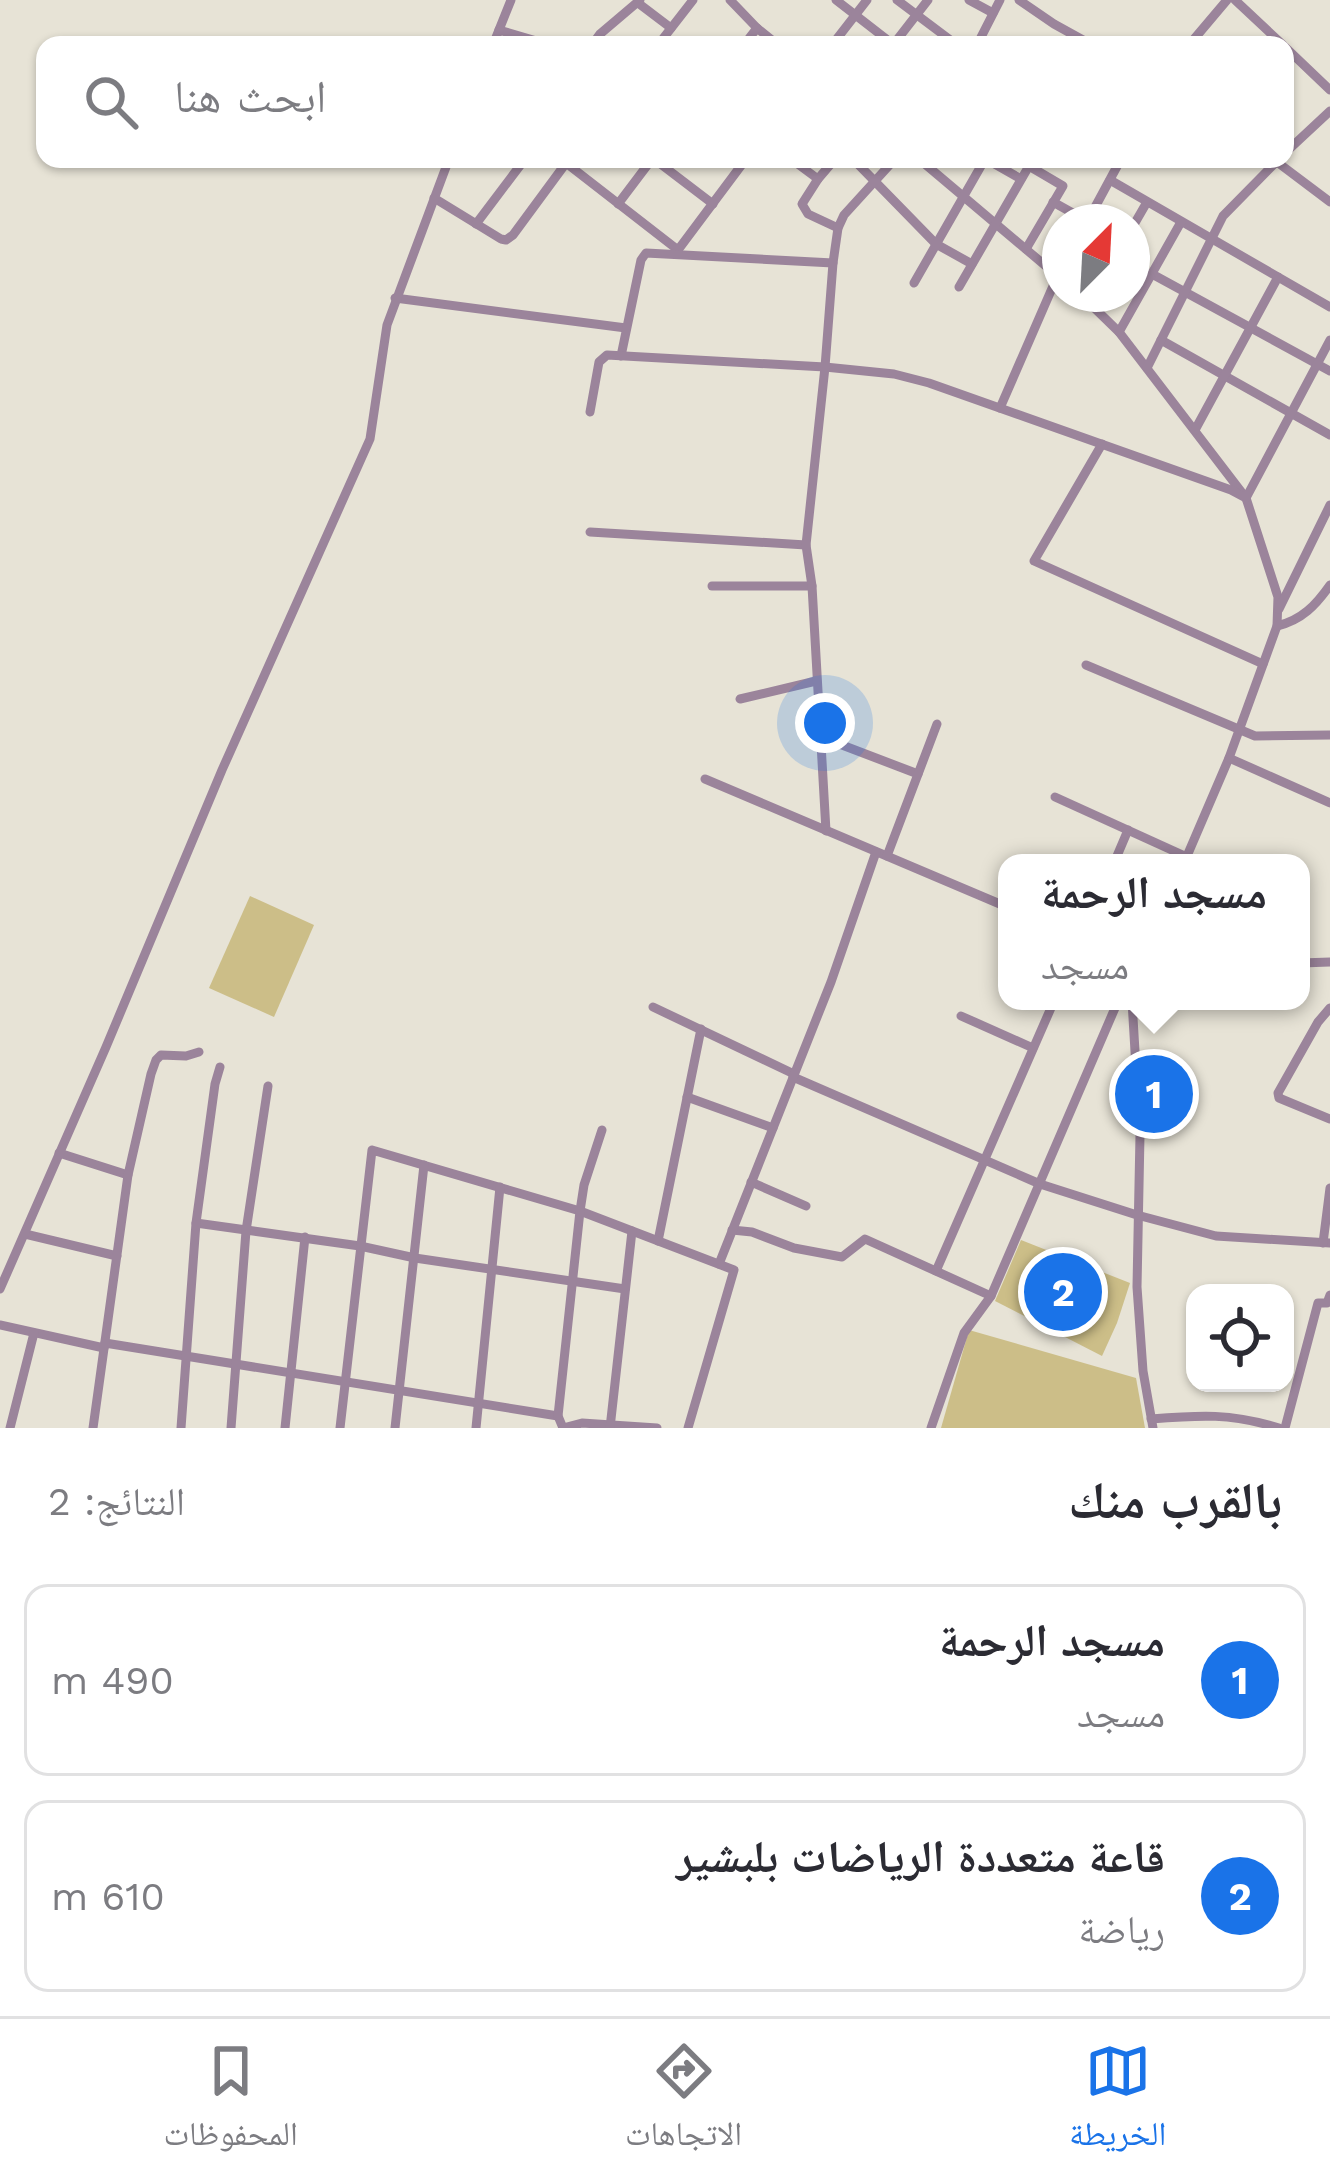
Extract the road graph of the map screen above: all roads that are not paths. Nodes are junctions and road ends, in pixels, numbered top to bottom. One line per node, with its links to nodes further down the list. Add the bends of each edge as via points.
1 (511, 0): 20 (street)
2 (693, 0): 18 (street)
3 (730, 0): 14 (street)
4 (750, 0): 14 (street)
5 (836, 0): 17 (street)
6 (867, 0): 17 (street)
7 (898, 0): 16 (street)
8 (928, 0): 16 (street)
9 (969, 0): 15 (street)
10 (1000, 0): 15 (street)
11 (1019, 0): 32 (street)
12 (1231, 0): 33 (street); 34 (street)
13 (639, 2): 18 (street); 23 (street)
14 (741, 12): 19 (street)
15 (993, 13): 31 (street)
16 (916, 14): 29 (street); 30 (street)
17 (855, 15): 27 (street); 28 (street)
18 (671, 28): 24 (street)
19 (757, 28): 25 (street); 26 (street)
20 (499, 30): 21 (street); 22 (street)
21 (497, 36)
22 (518, 36)
23 (599, 36)
24 (666, 36)
25 (751, 36)
26 (767, 36)
27 (839, 36)
28 (882, 36)
29 (900, 36)
30 (944, 36)
31 (982, 36)
32 (1077, 36)
33 (1197, 36)
34 (1272, 36)
35 (1294, 56): 36 (street)
36 (1330, 90)
37 (1330, 111): 38 (street)
38 (1294, 144)
39 (446, 168): 63 (street)
40 (519, 168): 73 (street)
41 (562, 168): 73 (street, via 512,238)
42 (572, 168): 67 (street)
43 (646, 168): 67 (street)
44 (665, 168): 68 (street)
45 (739, 168): 68 (street)
46 (803, 168): 59 (street)
47 (824, 168): 59 (street)
48 (862, 168): 61 (street)
49 (887, 168): 61 (street)
50 (930, 168): 62 (street)
51 (981, 168): 62 (street)
52 (1003, 168): 58 (street)
53 (1028, 168): 58 (street)
54 (1038, 168): 64 (street, via 1063,186)
55 (1116, 168): 60 (street)
56 (1269, 168): 75 (street)
57 (1290, 168): 66 (street)
58 (1022, 178): 72 (street)
59 (818, 179): 74 (street, via 802,208)
60 (1110, 180): 65 (street); 70 (street)
61 (875, 182): 74 (street); 76 (street)
62 (964, 196): 72 (street); 76 (street)
63 (434, 198): 73 (street); 87 (street)
64 (1053, 202): 69 (street); 77 (street)
65 (1147, 202): 71 (street)
66 (1330, 202)
67 (618, 204): 78 (street)
68 (713, 204): 78 (street)
69 (1056, 204)
70 (1097, 204)
71 (1181, 222): 75 (street); 82 (street)
72 (995, 223): 77 (street); 81 (street)
73 (476, 224)
74 (838, 228): 79 (street)
75 (1211, 239): 83 (street); 86 (street)
76 (937, 244): 81 (street); 84 (street)
77 (1025, 249): 80 (street)
78 (677, 252): 79 (street); 92 (street, via 642,257)
79 (833, 262): 98 (street)
80 (1042, 262)
81 (972, 264): 85 (street)
82 (1152, 274): 86 (street); 93 (street)
83 (1278, 277): 88 (street); 91 (street)
84 (914, 283)
85 (958, 286)
86 (1186, 290): 91 (street); 94 (street)
87 (395, 298): 92 (street); 153 (street, via 370,439)
88 (1330, 307)
89 (1042, 312): 102 (street)
90 (1103, 312): 93 (street)
91 (1251, 326): 97 (street); 101 (street)
92 (626, 328): 96 (street)
93 (1119, 332): 99 (street)
94 (1160, 340): 99 (street); 101 (street)
95 (1330, 340): 97 (street)
96 (622, 356): 98 (street); 103 (street, via 600,359)
97 (1317, 364): 100 (street); 104 (street)
98 (825, 367): 102 (street, via 894,374); 111 (street)
99 (1147, 368): 105 (street)
100 (1330, 371)
101 (1225, 376): 104 (street); 105 (street)
102 (1000, 408): 107 (street)
103 (590, 412)
104 (1291, 414): 106 (street); 108 (street)
105 (1196, 430): 108 (street)
106 (1330, 435)
107 (1102, 444): 108 (street); 117 (street, via 1034,562)
108 (1246, 498): 115 (street)
109 (1330, 505): 115 (street)
110 (590, 532): 111 (street)
111 (806, 545): 114 (street)
112 (1330, 584): 116 (street, via 1309,610)
113 (712, 586): 114 (street)
114 (812, 586): 119 (street)
115 (1279, 609): 116 (street)
116 (1277, 626): 117 (street)
117 (1263, 664): 122 (street)
118 (1086, 665): 122 (street)
119 (816, 681): 120 (street); 124 (street)
120 (740, 699)
121 (937, 724): 126 (street)
122 (1239, 730): 123 (street); 125 (street)
123 (1330, 735)
124 (821, 737): 126 (street); 131 (street)
125 (1228, 758): 129 (street); 135 (street)
126 (918, 774): 132 (street)
127 (705, 779): 131 (street)
128 (1055, 797): 130 (street)
129 (1330, 803)
130 (1128, 830): 133 (street); 134 (street)
131 (826, 831): 132 (street)
132 (881, 854): 136 (street); 147 (street)
133 (1118, 854)
134 (1174, 854)
135 (1188, 854)
136 (998, 904)
137 (653, 1007): 143 (street)
138 (1330, 1008): 150 (street, via 1278,1093)
139 (1050, 1010): 144 (street)
140 (1114, 1010): 158 (street)
141 (1133, 1010): 163 (street)
142 (961, 1016): 144 (street)
143 (701, 1029): 147 (street); 149 (street)
144 (1033, 1048): 154 (street)
145 (199, 1052): 156 (street, via 156,1060)
146 (220, 1067): 164 (street)
147 (794, 1075): 151 (street); 154 (street)
148 (268, 1086): 167 (street)
149 (688, 1097): 151 (street); 170 (street)
150 (1330, 1119)
151 (773, 1128): 157 (street)
152 (602, 1130): 162 (street)
153 (59, 1154): 156 (street); 168 (street)
154 (985, 1160): 158 (street); 177 (street)
155 (424, 1165): 159 (street); 172 (street, via 372,1150); 174 (street)
156 (128, 1175): 173 (street)
157 (752, 1182): 161 (street); 165 (street)
158 (1040, 1184): 163 (street); 182 (street)
159 (500, 1187): 162 (street); 176 (street)
160 (1330, 1188): 171 (street)
161 (806, 1206)
162 (580, 1211): 166 (street); 178 (street)
163 (1137, 1215): 171 (street, via 1216,1236); 193 (street)
164 (196, 1222): 167 (street); 186 (street)
165 (732, 1230): 175 (street); 177 (street, via 842,1257 865,1239)
166 (632, 1231): 170 (street); 180 (street)
167 (246, 1232): 169 (street); 187 (street)
168 (25, 1234): 173 (street); 179 (street)
169 (305, 1237): 172 (street); 188 (street)
170 (658, 1241): 175 (street)
171 (1327, 1243)
172 (360, 1246): 174 (street); 189 (street)
173 (117, 1256): 185 (street)
174 (415, 1258): 176 (street); 190 (street)
175 (719, 1264): 205 (street, via 734,1270)
176 (492, 1269): 178 (street); 191 (street)
177 (936, 1271): 182 (street)
178 (572, 1281): 180 (street); 192 (street)
179 (0, 1289)
180 (625, 1289): 194 (street)
181 (1330, 1295): 207 (street, via 1318,1303)
182 (991, 1296): 206 (street, via 964,1333)
183 (0, 1325): 184 (street)
184 (34, 1333): 185 (street); 195 (street)
185 (105, 1346): 186 (street); 196 (street)
186 (188, 1357): 187 (street); 197 (street)
187 (238, 1365): 188 (street); 198 (street)
188 (291, 1373): 189 (street); 199 (street)
189 (345, 1382): 190 (street); 200 (street)
190 (397, 1390): 191 (street); 201 (street)
191 (479, 1403): 192 (street); 202 (street)
192 (558, 1416): 203 (street)
193 (1152, 1424): 207 (street, via 1208,1414)
194 (610, 1426): 203 (street); 204 (street)
195 (10, 1428)
196 (93, 1428)
197 (181, 1428)
198 (231, 1428)
199 (285, 1428)
200 (340, 1428)
201 (394, 1428)
202 (476, 1428)
203 (563, 1428)
204 (654, 1428)
205 (688, 1428)
206 (931, 1428)
207 (1282, 1428)

